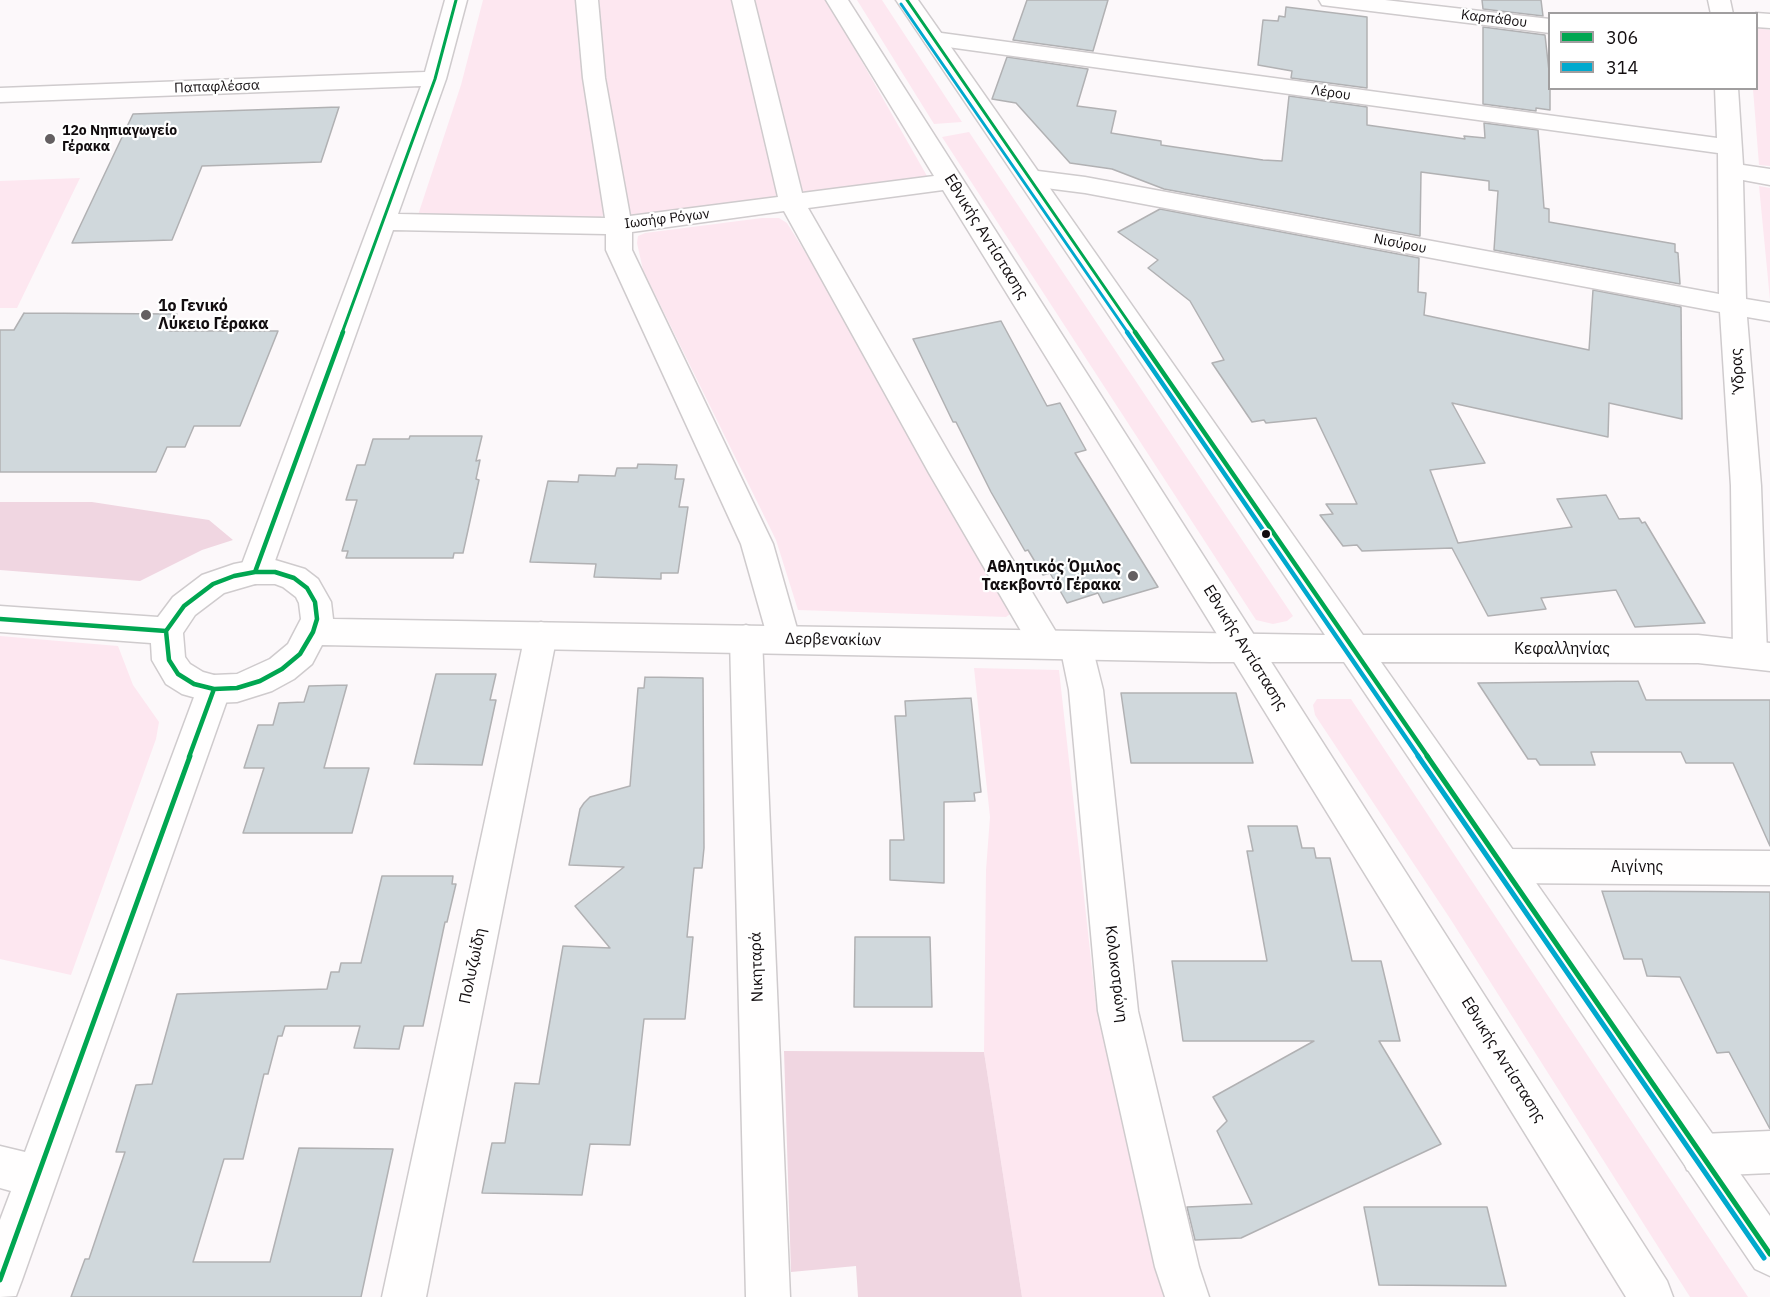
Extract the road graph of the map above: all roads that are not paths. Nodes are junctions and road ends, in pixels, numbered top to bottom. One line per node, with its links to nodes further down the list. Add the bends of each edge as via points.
1 (456, 0): 9 (street)
2 (587, 0): 18 (street, via 594,78)
3 (743, 0): 16 (street, Κολοκοτρώνη)
4 (837, 0): 15 (street, Εθνικής Αντίστασης)
5 (907, 0): 8 (street)
6 (1330, 0): 7 (street, Καρπάθου)
7 (1548, 26)
8 (934, 39): 12 (street, Λέρου); 14 (street)
9 (435, 79): 11 (street, Παπαφλέσσα); 17 (street)
10 (1726, 90): 12 (street, Ύδρας)
11 (0, 95)
12 (1730, 159): 13 (street, Λέρου); 19 (street, Ύδρας)
13 (1770, 177)
14 (1030, 178): 19 (street, Νισύρου); 31 (street)
15 (951, 181): 16 (street, Ιωσήφ Ρόγων); 30 (street, Εθνικής Αντίστασης)
16 (792, 203): 18 (street, Ιωσήφ Ρόγων); 29 (street, Κολοκοτρώνη, via 940,465)
17 (381, 222): 18 (street, Ιωσήφ Ρόγων); 22 (street)
18 (619, 225): 28 (street, via 619,250 627,271 757,544)
19 (1733, 306): 20 (street, Νισύρου); 21 (street, Ύδρας)
20 (1770, 312)
21 (1758, 488): 32 (street, Ύδρας)
22 (255, 572): 24 (street, via 213,584 195,595); 25 (street, via 275,572 294,578 307,588 315,602 317,619)
23 (0, 619): 24 (street)
24 (166, 631): 33 (street, via 169,660 178,674 194,684)
25 (313, 632): 26 (street, Δερβενακίων); 33 (street, via 300,654 282,669 237,688)
26 (541, 635): 27 (street, Δερβενακίων); 41 (street, Πολυζωίδη)
27 (746, 638): 28 (street, Δερβενακίων); 42 (street, Νικηταρά)
28 (784, 639): 29 (street, Δερβενακίων)
29 (1061, 645): 30 (street, Δερβενακίων); 43 (street, Κολοκοτρώνη, via 1086,690 1118,1011)
30 (1245, 647): 31 (street, Δερβενακίων); 44 (street, Εθνικής Αντίστασης)
31 (1354, 648): 32 (street, Κεφαλληνίας, via 1698,649); 34 (street)
32 (1760, 655)
33 (214, 689): 38 (street)
34 (1504, 866): 35 (street, Αιγίνης); 37 (street)
35 (1770, 868)
36 (1770, 1152): 37 (street)
37 (1702, 1155): 39 (street)
38 (19, 1172): 40 (street)
39 (1770, 1254)
40 (0, 1280)
41 (404, 1297)
42 (768, 1297)
43 (1187, 1297)
44 (1651, 1297)

